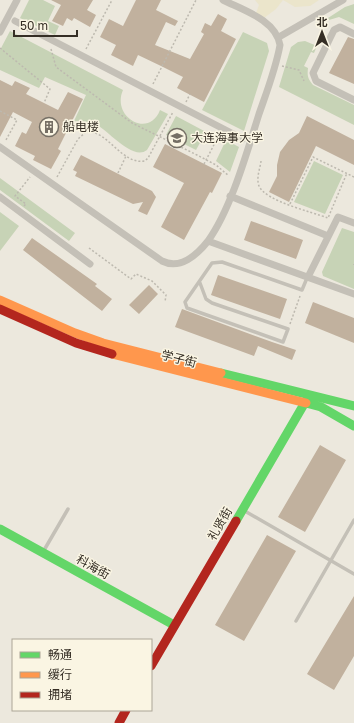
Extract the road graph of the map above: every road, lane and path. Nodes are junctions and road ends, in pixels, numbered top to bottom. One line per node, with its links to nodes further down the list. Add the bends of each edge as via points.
1 (17, 0): 7 (street)
2 (112, 0): 12 (path)
3 (196, 0): 15 (path)
4 (223, 0): 9 (street, via 273,27)
5 (342, 0): 9 (street)
6 (14, 21): 10 (street)
7 (0, 32)
8 (354, 34): 16 (street, via 340,27 336,28 313,73 316,81)
9 (279, 37): 35 (street, via 278,56)
10 (48, 39): 12 (street); 21 (path, via 56,67 132,123)
11 (0, 48): 17 (path, via 50,89)
12 (82, 56): 15 (street)
13 (282, 66): 14 (path, via 299,70)
14 (304, 81)
15 (150, 91): 18 (street)
16 (354, 100)
17 (44, 103)
18 (177, 105): 20 (street); 21 (path)
19 (0, 111): 23 (path, via 17,120)
20 (222, 128): 22 (street); 26 (path)
21 (160, 136): 25 (path, via 145,161 137,161); 26 (path)
22 (243, 139)
23 (6, 140)
24 (0, 147): 41 (street, via 166,263 176,265 185,261)
25 (126, 156): 29 (path); 33 (path, via 97,134 87,131 78,139)
26 (206, 160): 28 (path); 31 (path)
27 (261, 161): 37 (path, via 258,179 260,188 269,196)
28 (204, 164)
29 (118, 173)
30 (347, 173): 34 (path); 37 (path, via 328,218); 37 (path, via 313,157)
31 (229, 176)
32 (30, 177): 38 (path, via 15,196 26,204)
33 (57, 177)
34 (354, 177)
35 (230, 196): 40 (street); 41 (street)
36 (0, 197): 43 (street)
37 (290, 204)
38 (22, 210)
39 (354, 223): 40 (street, via 338,217)
40 (328, 236): 44 (street)
41 (208, 240): 44 (street)
42 (89, 248): 49 (path, via 131,279 136,274 152,281 166,294)
43 (90, 264)
44 (308, 277): 46 (lane); 47 (street)
45 (200, 283): 46 (lane, via 212,263 222,262); 51 (lane, via 206,299 212,303); 51 (lane, via 185,302 187,308 283,342)
46 (302, 290): 51 (path)
47 (354, 294)
48 (0, 300): 52 (main road, 学子街, via 103,343)
49 (166, 302)
50 (0, 309): 52 (main road, 学子街, via 76,343 108,353)
51 (288, 329)
52 (307, 398): 53 (main road, 学子街); 59 (main road, 礼贤街)
53 (323, 403): 54 (main road, 学子街); 55 (main road); 56 (main road); 57 (main road, 学子街)
54 (354, 406)
55 (354, 410)
56 (354, 420)
57 (354, 426)
58 (68, 509): 62 (lane)
59 (242, 509): 63 (lane); 66 (main road, 礼贤街)
60 (354, 520): 63 (lane)
61 (0, 529): 62 (main road, 科海街)
62 (43, 553): 66 (main road, 科海街)
63 (331, 560): 64 (lane); 65 (lane)
64 (354, 574)
65 (296, 621)
66 (174, 625): 67 (main road, 礼贤街)
67 (152, 664)
68 (125, 711): 69 (main road)
69 (119, 723)

